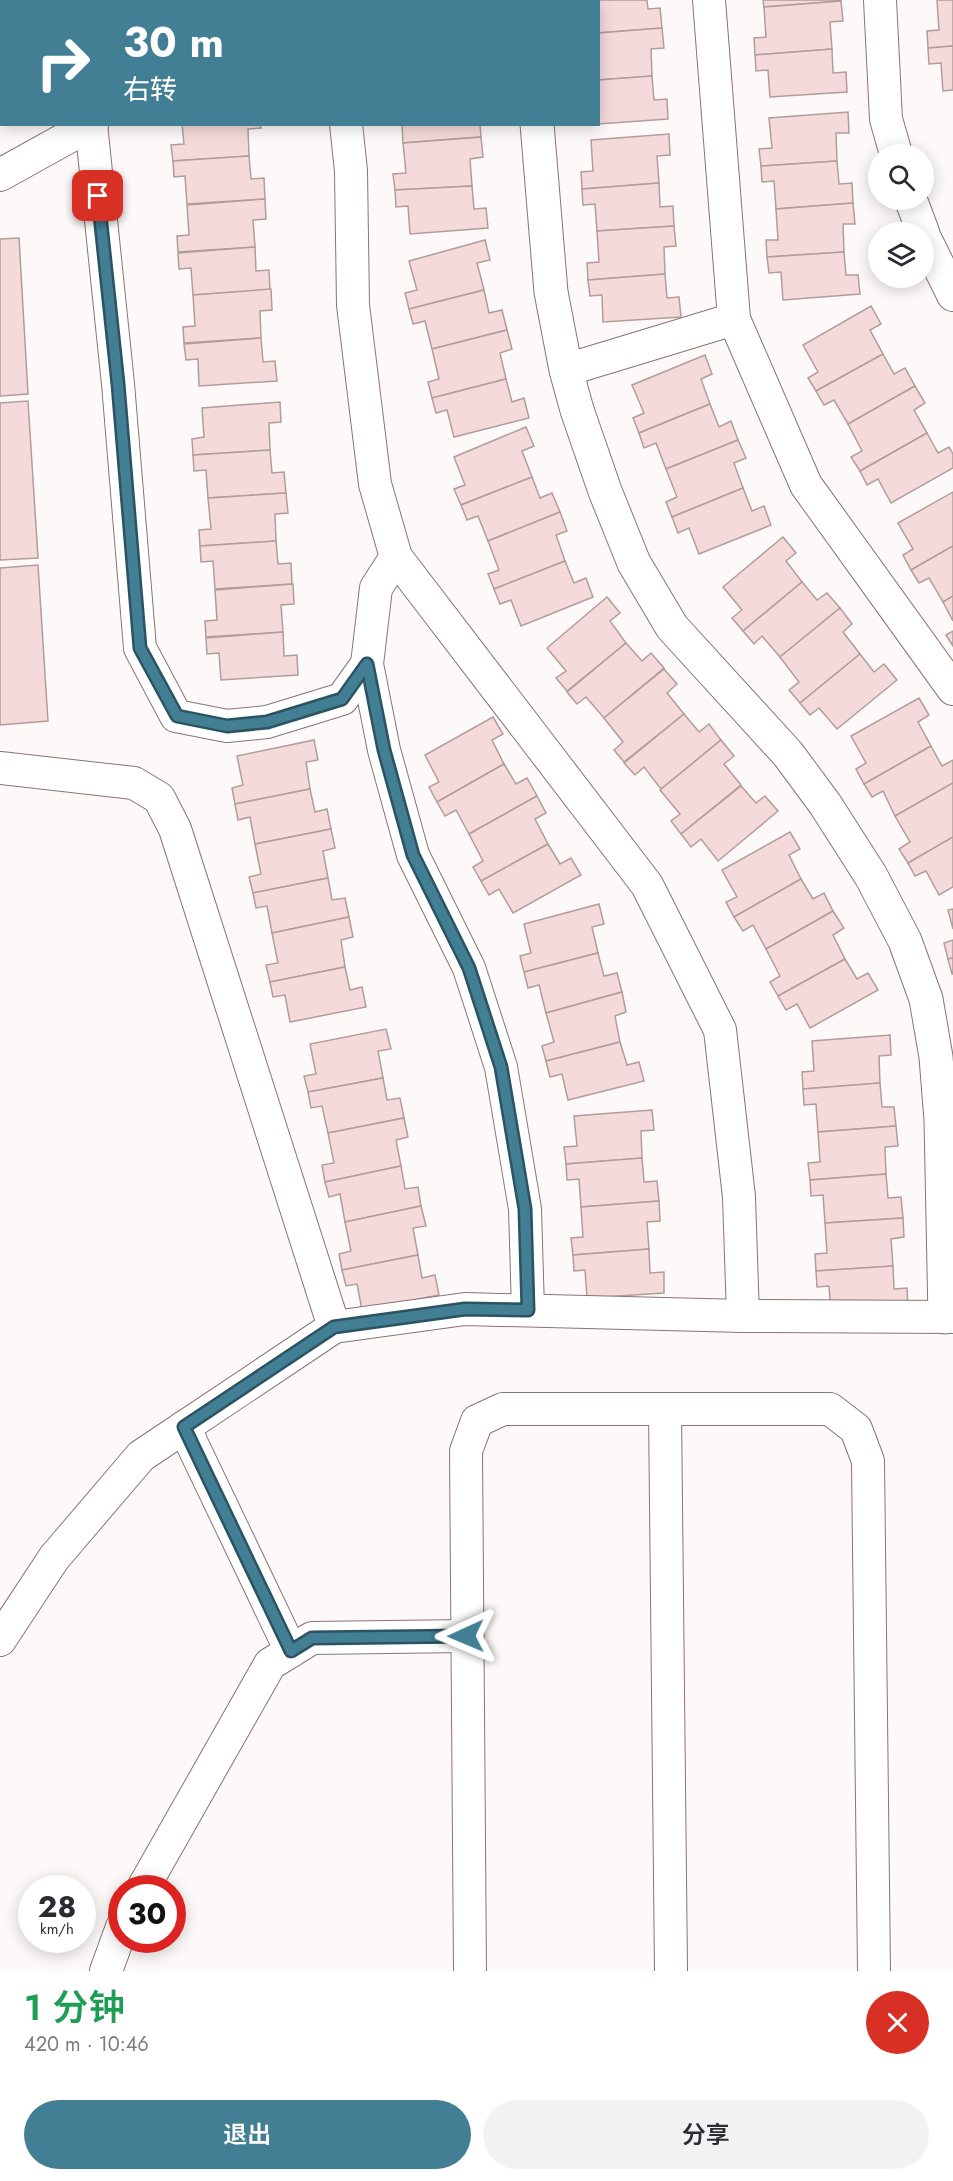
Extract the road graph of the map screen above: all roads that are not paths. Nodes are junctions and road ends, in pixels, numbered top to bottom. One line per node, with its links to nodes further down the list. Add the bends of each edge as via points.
1 (709, 0): 11 (street)
2 (880, 0): 7 (street, via 885,119)
3 (89, 126): 8 (street)
4 (91, 126): 14 (street, via 140,648 177,716 227,726 267,722 342,699)
5 (346, 126): 13 (street, via 354,317 375,484)
6 (537, 126): 12 (street, via 551,292)
7 (893, 144)
8 (0, 175)
9 (934, 256): 10 (street)
10 (953, 295)
11 (734, 319): 12 (street); 15 (street, via 806,485)
12 (566, 370): 19 (street, via 594,460 633,563 672,627 788,754 825,804 871,876 905,941 926,999 936,1057)
13 (396, 556): 14 (street, via 376,588); 18 (street, via 647,885 720,1030 739,1197)
14 (367, 664): 17 (street, via 384,750 413,855 469,968 501,1067 525,1209)
15 (953, 689)
16 (0, 768): 20 (street, via 134,783 159,798 175,829)
17 (528, 1310): 18 (street); 20 (street, via 465,1309)
18 (743, 1316): 19 (street)
19 (949, 1317)
20 (334, 1327): 22 (street)
21 (665, 1410): 23 (street, via 503,1409 477,1421 466,1451); 30 (street); 31 (street, via 830,1409 856,1429 868,1461)
22 (184, 1427): 24 (street, via 141,1456 54,1558); 25 (street)
23 (466, 1636): 25 (street, via 312,1638); 29 (street)
24 (0, 1640)
25 (291, 1651): 26 (street, via 270,1664)
26 (149, 1875)
27 (113, 1953): 28 (street)
28 (106, 1971)
29 (470, 1971)
30 (671, 1971)
31 (874, 1971)

